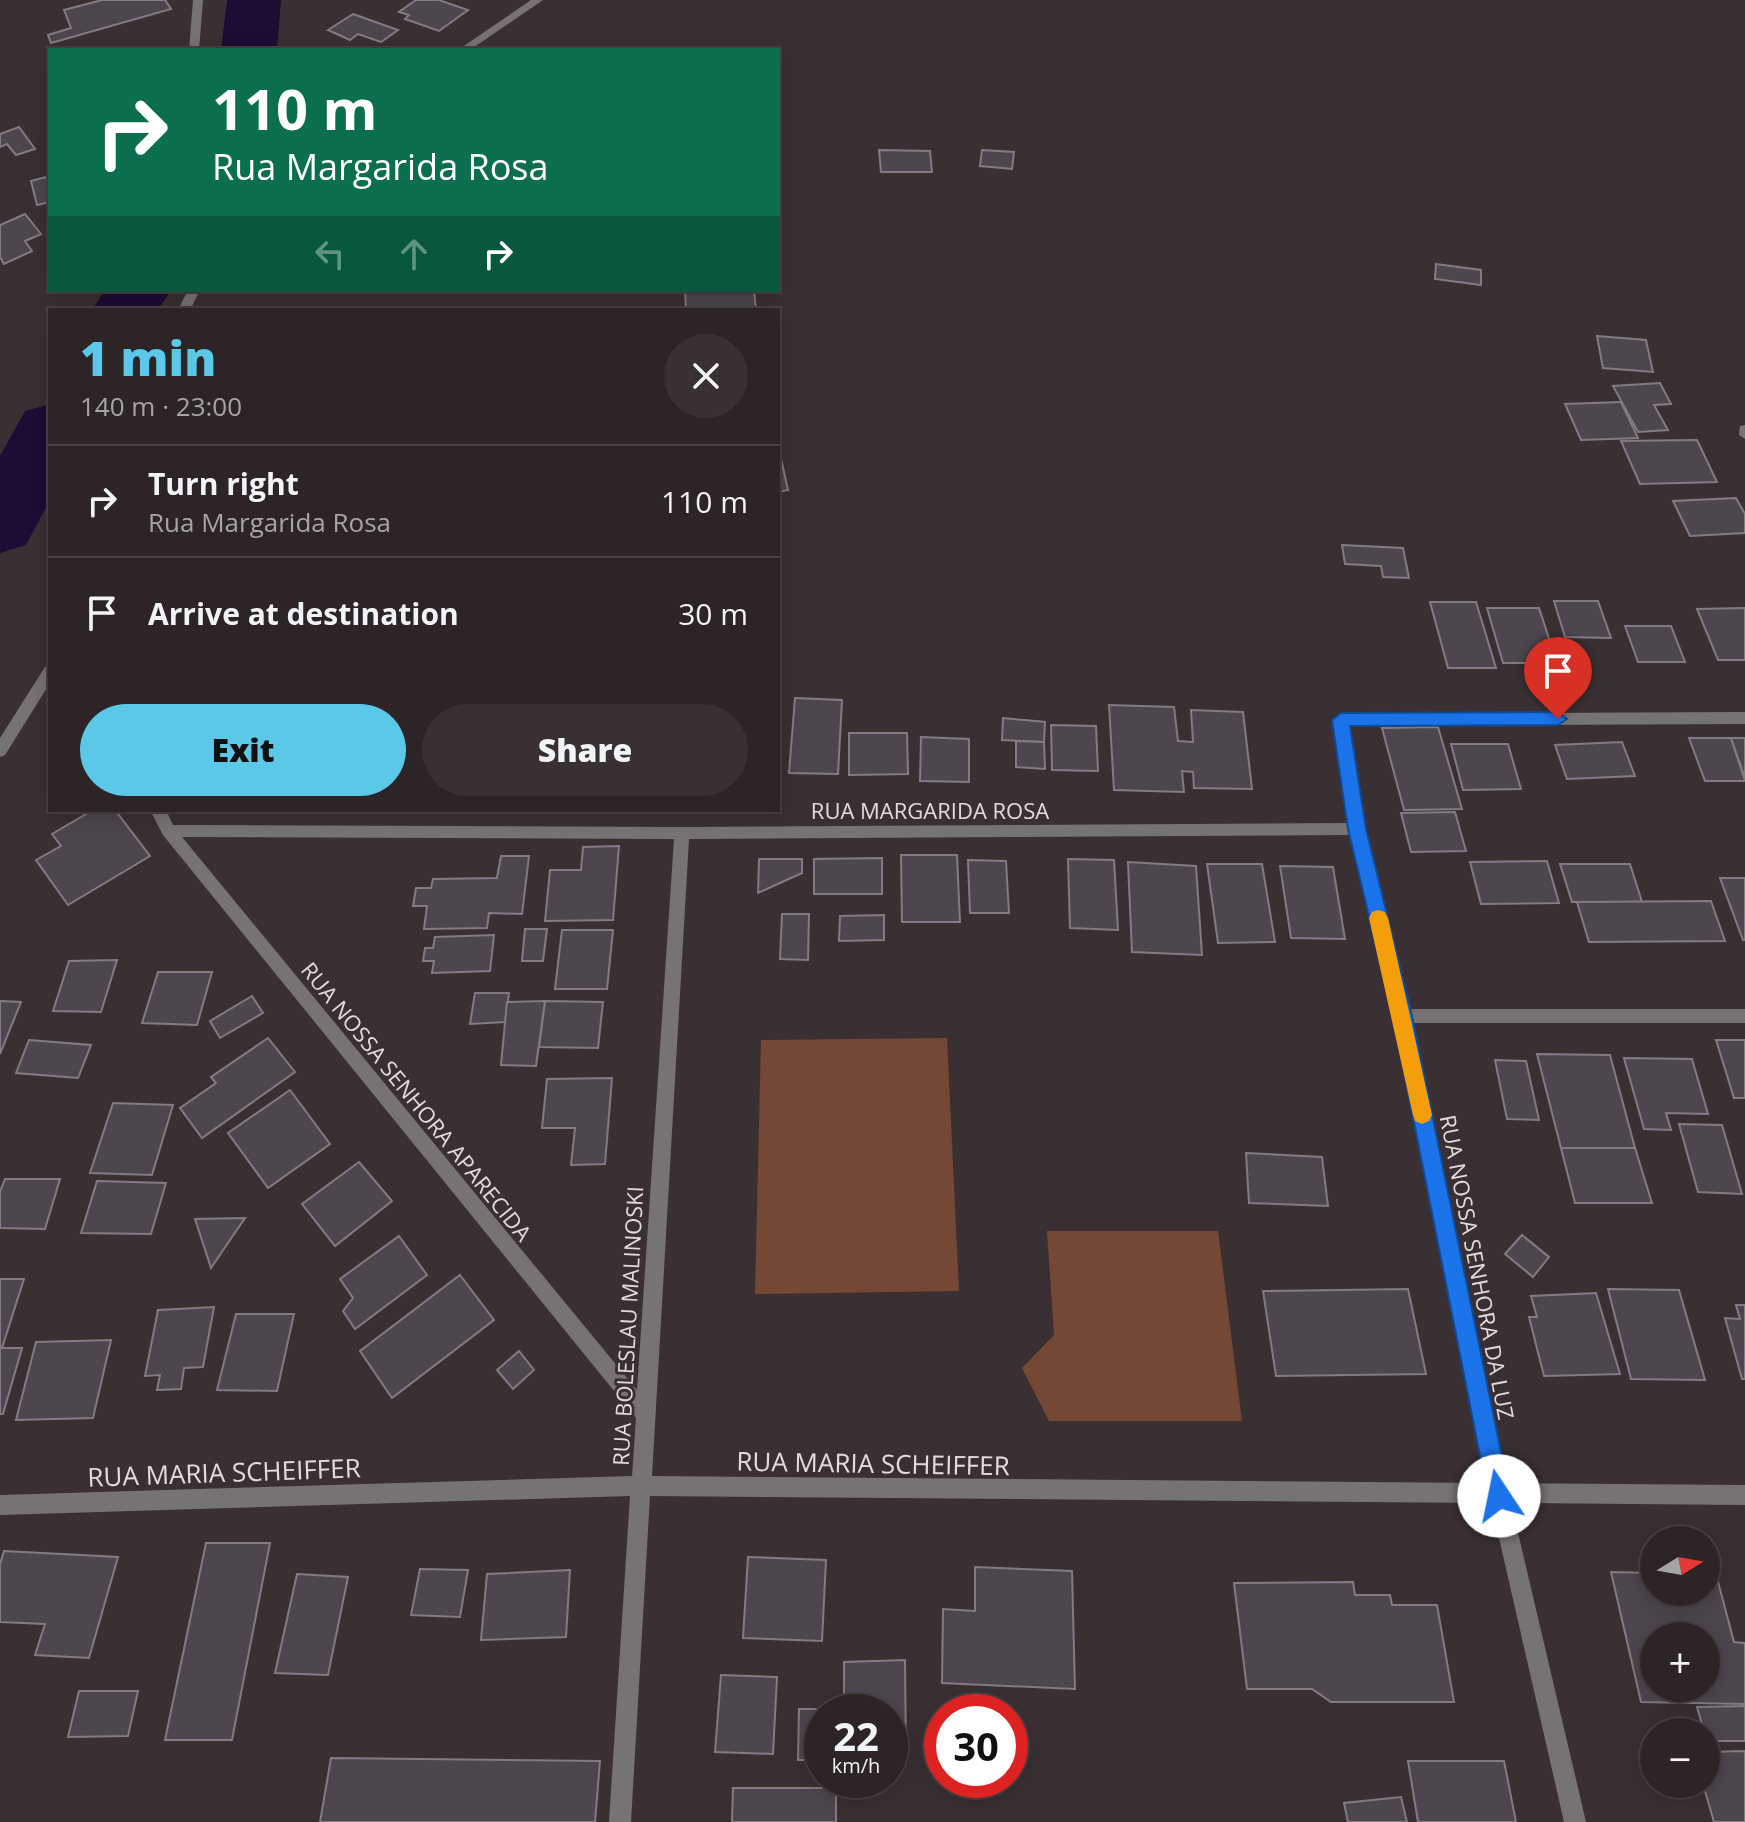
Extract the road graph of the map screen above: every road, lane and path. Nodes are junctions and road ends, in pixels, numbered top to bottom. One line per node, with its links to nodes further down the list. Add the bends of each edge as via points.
1 (198, 0): 3 (street)
2 (538, 0): 4 (street)
3 (194, 48)
4 (466, 48)
5 (48, 674): 7 (street)
6 (1745, 718): 9 (street, RUA NOSSA SENHORA DA LUZ, via 1341,720)
7 (0, 751)
8 (159, 812): 10 (street, RUA NOSSA SENHORA APARECIDA)
9 (1357, 829): 11 (street, RUA MARGARIDA ROSA); 12 (street, RUA NOSSA SENHORA DA LUZ)
10 (168, 831): 11 (street, RUA MARGARIDA ROSA); 14 (street, RUA NOSSA SENHORA APARECIDA)
11 (682, 833): 14 (street, RUA BOLESLAU MALINOSKI)
12 (1402, 1016): 13 (street); 17 (street, RUA NOSSA SENHORA DA LUZ)
13 (1745, 1016)
14 (646, 1416): 15 (street, RUA BOLESLAU MALINOSKI)
15 (642, 1486): 17 (street, RUA MARIA SCHEIFFER); 18 (street, RUA MARIA SCHEIFFER); 19 (street, RUA BOLESLAU MALINOSKI)
16 (1745, 1495): 17 (street, RUA MARIA SCHEIFFER)
17 (1499, 1496): 20 (street, RUA NOSSA SENHORA DA LUZ)
18 (0, 1505)
19 (620, 1822)
20 (1575, 1822)

